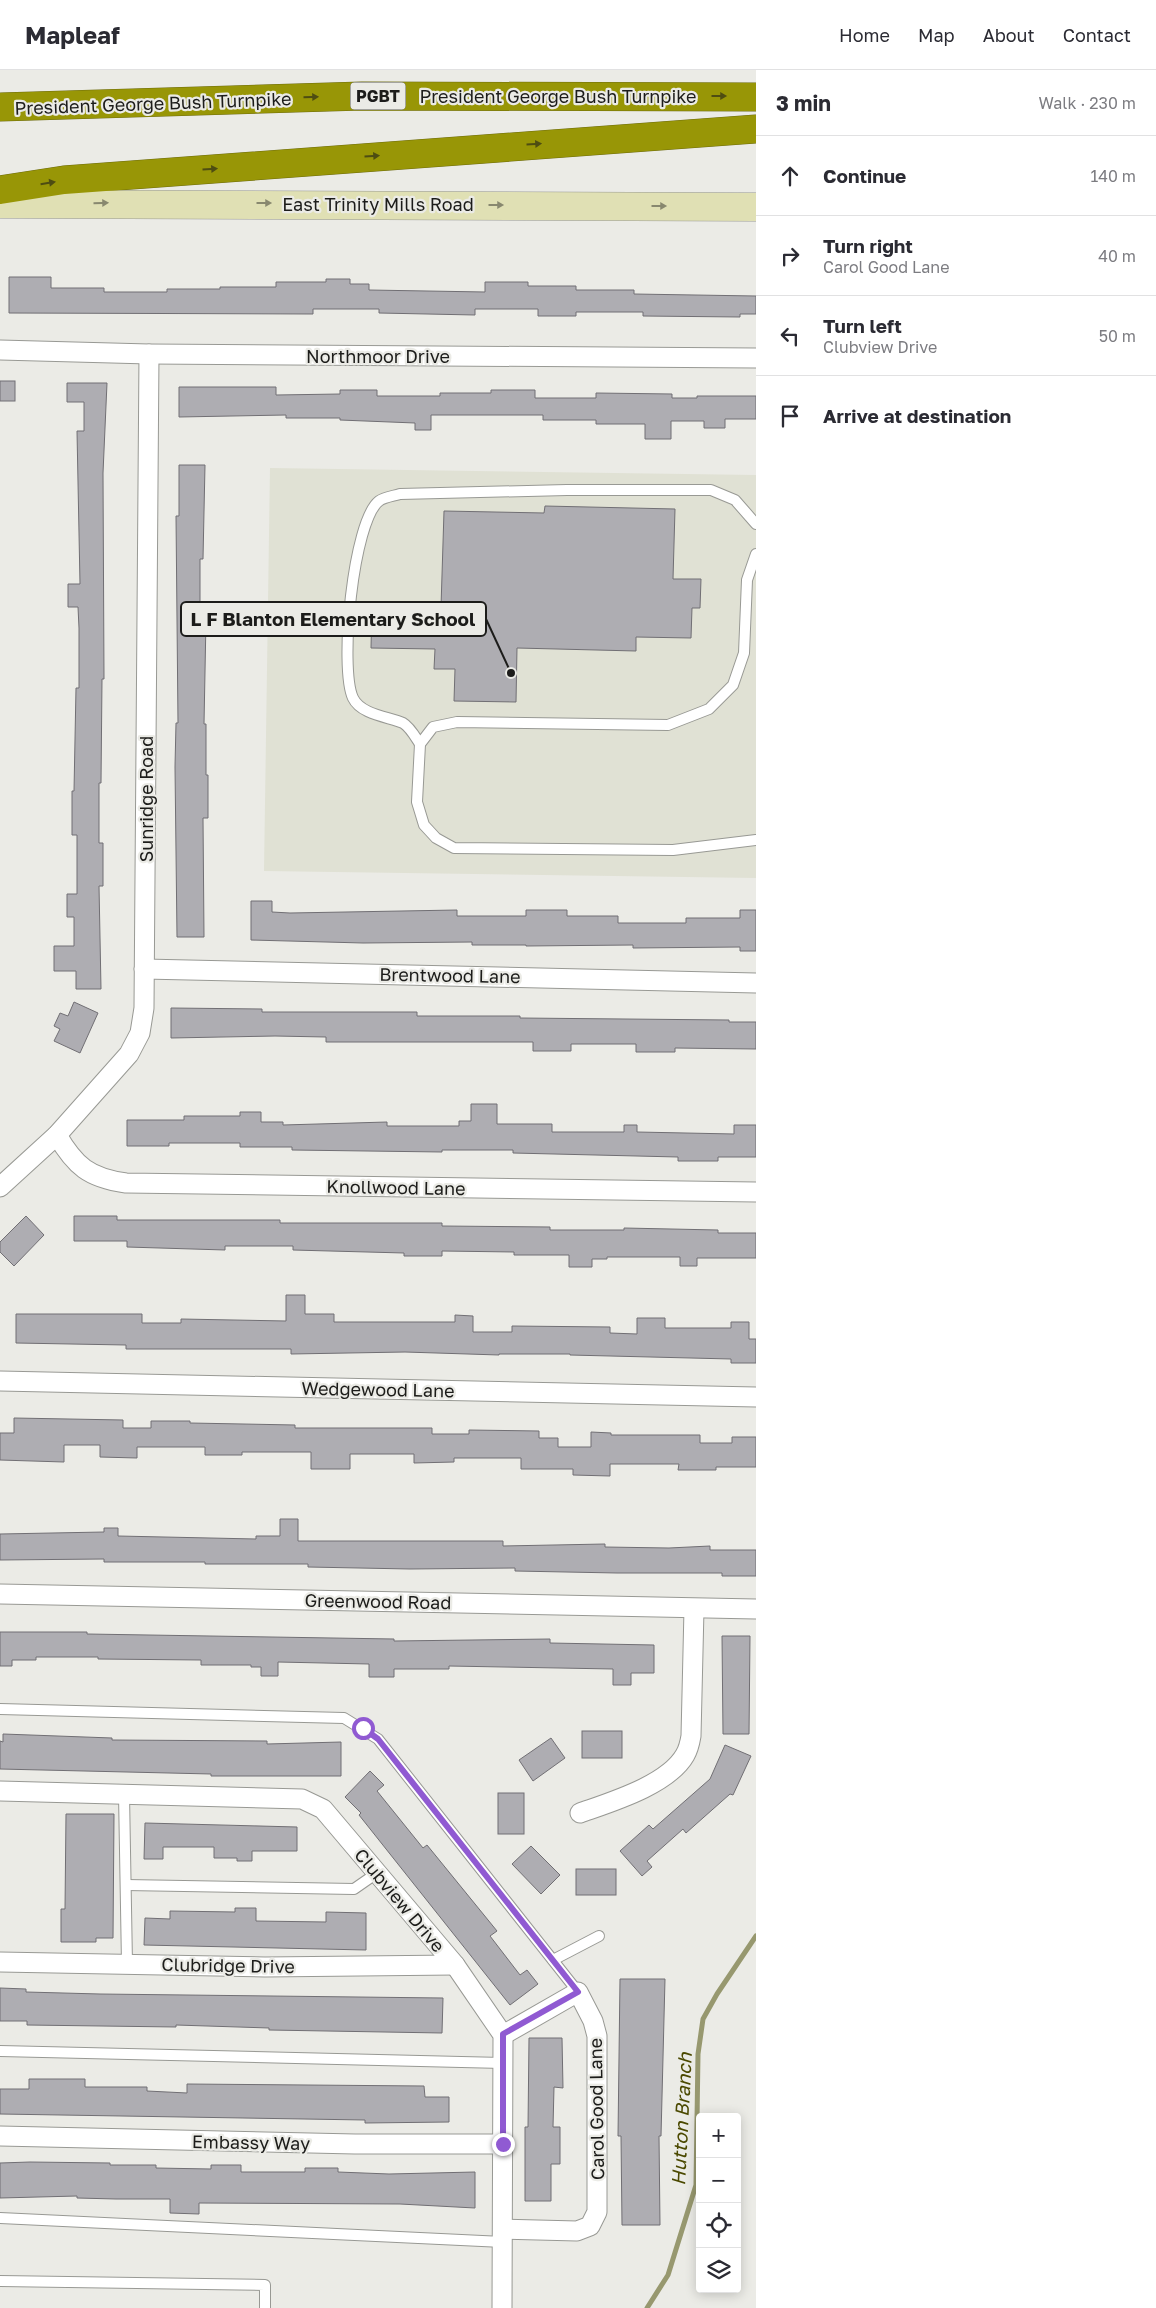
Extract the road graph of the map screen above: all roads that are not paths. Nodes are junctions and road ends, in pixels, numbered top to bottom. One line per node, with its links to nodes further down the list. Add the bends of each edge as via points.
1 (756, 96): 2 (highway, President George Bush Turnpike / PGBT, one-way to 1, via 362,96)
2 (0, 108)
3 (756, 129): 4 (highway, one-way to 3, via 64,180)
4 (0, 190)
5 (0, 204): 6 (main road, East Trinity Mills Road, one-way to 6)
6 (756, 207)
7 (0, 350): 8 (street, Northmoor Drive)
8 (149, 354): 9 (street, Northmoor Drive); 14 (street, Sunridge Road)
9 (756, 358)
10 (756, 524): 12 (lane, via 735,500 711,490 400,494 379,501 364,524 349,606 348,675 354,699 378,717 404,724)
11 (756, 554): 12 (lane, via 747,580 744,653 732,685 709,709 668,725 457,722 433,727)
12 (420, 744): 13 (lane, via 417,802 424,825 436,838 454,848 673,850)
13 (756, 840)
14 (144, 969): 15 (street, Brentwood Lane); 16 (street, Sunridge Road, via 140,1032 129,1054)
15 (756, 983)
16 (57, 1135): 17 (street, Sunridge Road); 18 (street, Knollwood Lane, via 69,1157 87,1171 106,1180 126,1182)
17 (0, 1187)
18 (756, 1192)
19 (0, 1381): 20 (street, Wedgewood Lane)
20 (756, 1397)
21 (0, 1594): 22 (street, Greenwood Road)
22 (694, 1609): 23 (street, Greenwood Road); 27 (street, via 691,1736 686,1755 662,1778)
23 (756, 1609)
24 (0, 1710): 31 (lane, via 344,1718 378,1739)
25 (0, 1791): 26 (street, Clubview Drive)
26 (124, 1794): 28 (street, Clubview Drive, via 302,1799 323,1809); 29 (lane)
27 (580, 1813)
28 (377, 1872): 29 (lane, via 354,1888); 34 (street, Clubview Drive)
29 (126, 1885): 33 (lane)
30 (599, 1936): 31 (lane)
31 (553, 1960): 35 (lane)
32 (0, 1962): 33 (street, Clubridge Drive)
33 (127, 1964): 34 (street, Clubridge Drive, via 265,1967)
34 (455, 1965): 36 (street, Clubview Drive)
35 (578, 1992): 36 (street); 42 (street, Carol Good Lane, via 597,2036 597,2212 590,2226 577,2231)
36 (503, 2034): 38 (street)
37 (0, 2051): 38 (lane)
38 (503, 2063): 40 (street)
39 (0, 2136): 40 (street, Embassy Way)
40 (503, 2144): 42 (street)
41 (0, 2218): 42 (lane)
42 (503, 2235): 45 (street)
43 (0, 2281): 44 (lane, via 265,2285)
44 (265, 2308)
45 (502, 2308)

